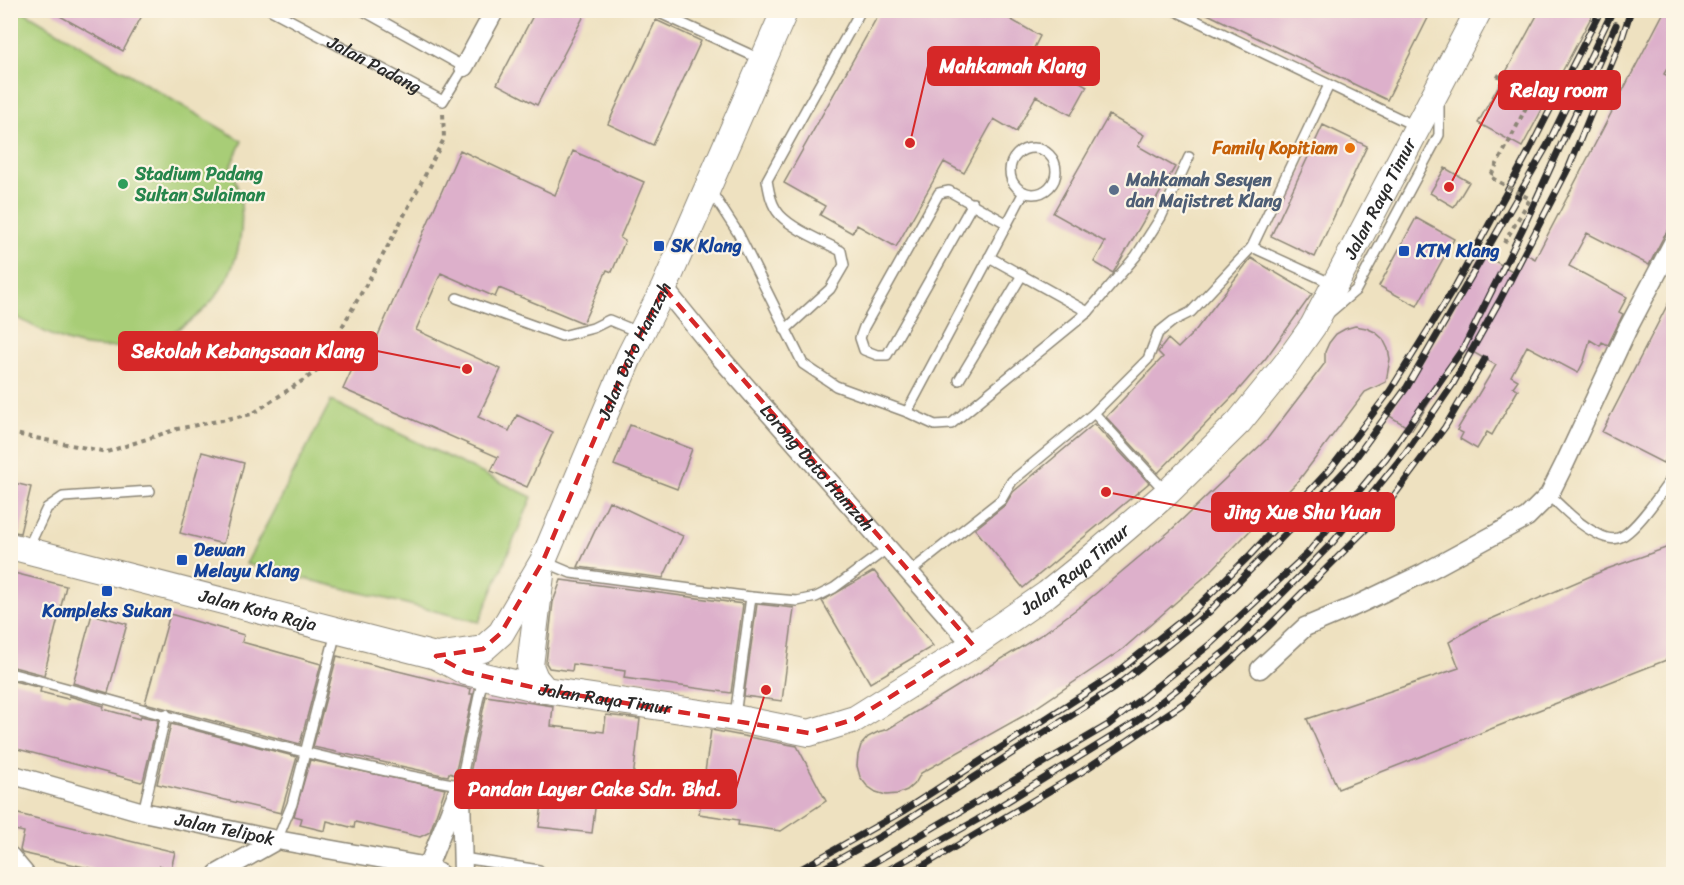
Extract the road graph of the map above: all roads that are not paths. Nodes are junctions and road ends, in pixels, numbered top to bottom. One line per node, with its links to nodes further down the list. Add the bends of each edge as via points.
1 (271, 10): 10 (lane, Jalan Padang, via 443,101)
2 (362, 10): 10 (lane)
3 (495, 10): 10 (street, Jalan Padang)
4 (653, 10): 9 (lane)
5 (785, 10): 9 (main road, Jalan Dato Hamzah)
6 (861, 10): 28 (lane, via 766,180 771,201 780,215 841,251 844,265 830,289)
7 (1174, 10): 11 (lane)
8 (1474, 16): 12 (main road, Jalan Raya Timur)
9 (764, 61): 15 (main road, Jalan Dato Hamzah)
10 (464, 67)
11 (1329, 85): 13 (lane); 20 (lane)
12 (1439, 87): 13 (main road, Jalan Raya Timur); 27 (lane, via 1439,135 1356,290)
13 (1417, 127): 23 (main road, Jalan Raya Timur)
14 (1189, 157): 26 (lane, via 1161,217 1136,256)
15 (709, 188): 24 (main road, Jalan Dato Hamzah); 28 (lane, via 738,233)
16 (1024, 192): 16 (lane, via 1010,175 1012,161 1029,148 1043,150 1053,161 1055,177 1039,192); 18 (lane)
17 (973, 204): 17 (lane, via 887,355 864,350 860,338 864,327 939,193 949,191); 18 (lane)
18 (1006, 223): 21 (lane)
19 (1674, 241): 36 (street)
20 (1252, 247): 23 (lane); 32 (lane, via 1191,312 1158,333 1148,359)
21 (989, 257): 22 (lane); 31 (lane)
22 (1022, 275): 26 (lane); 30 (lane)
23 (1336, 285): 27 (main road, Jalan Raya Timur)
24 (664, 288): 29 (main road, Jalan Dato Hamzah); 38 (street, Lorong Dato Hamzah)
25 (457, 298): 29 (lane, via 562,336 609,320)
26 (1088, 312): 31 (lane, via 951,424 935,425)
27 (1313, 326): 35 (main road, Jalan Raya Timur, via 1239,422)
28 (785, 330): 31 (lane, via 803,364 836,387)
29 (640, 333): 39 (main road, Jalan Dato Hamzah)
30 (959, 380)
31 (907, 412)
32 (1094, 413): 35 (lane); 40 (lane, via 1012,481 1001,500)
33 (1674, 475): 36 (lane, via 1629,532 1618,537 1598,535)
34 (150, 491): 37 (lane, via 63,497 47,508)
35 (1167, 493): 43 (main road, Jalan Raya Timur, via 1047,594)
36 (1549, 495): 45 (street, via 1527,517 1355,606 1305,627)
37 (19, 548): 42 (main road, Jalan Kota Raja)
38 (888, 548): 40 (street, Lorong Dato Hamzah); 41 (lane, via 816,597 797,601)
39 (543, 561): 41 (lane, via 572,573); 44 (main road, via 501,633 483,649); 48 (main road, via 530,666)
40 (910, 572): 43 (street, Lorong Dato Hamzah)
41 (751, 597): 50 (lane)
42 (336, 631): 44 (main road, Jalan Kota Raja); 51 (lane)
43 (973, 645): 50 (main road, Jalan Raya Timur, via 855,719 809,733)
44 (436, 656): 47 (main road, Jalan Raya Timur)
45 (1260, 669)
46 (10, 673): 49 (lane)
47 (483, 676): 48 (main road, Jalan Raya Timur); 53 (lane)
48 (545, 690): 50 (main road, Jalan Raya Timur)
49 (166, 714): 51 (lane); 55 (lane)
50 (735, 718)
51 (304, 752): 53 (lane); 56 (lane, via 292,804)
52 (10, 774): 55 (street, Jalan Telipok)
53 (460, 786): 54 (lane); 58 (street); 60 (street)
54 (503, 792)
55 (143, 812): 56 (street, Jalan Telipok)
56 (277, 840): 60 (street, Jalan Telipok); 62 (street)
57 (10, 856): 61 (street)
58 (463, 866): 59 (lane)
59 (539, 870)
60 (431, 872)
61 (25, 874)
62 (217, 874)

